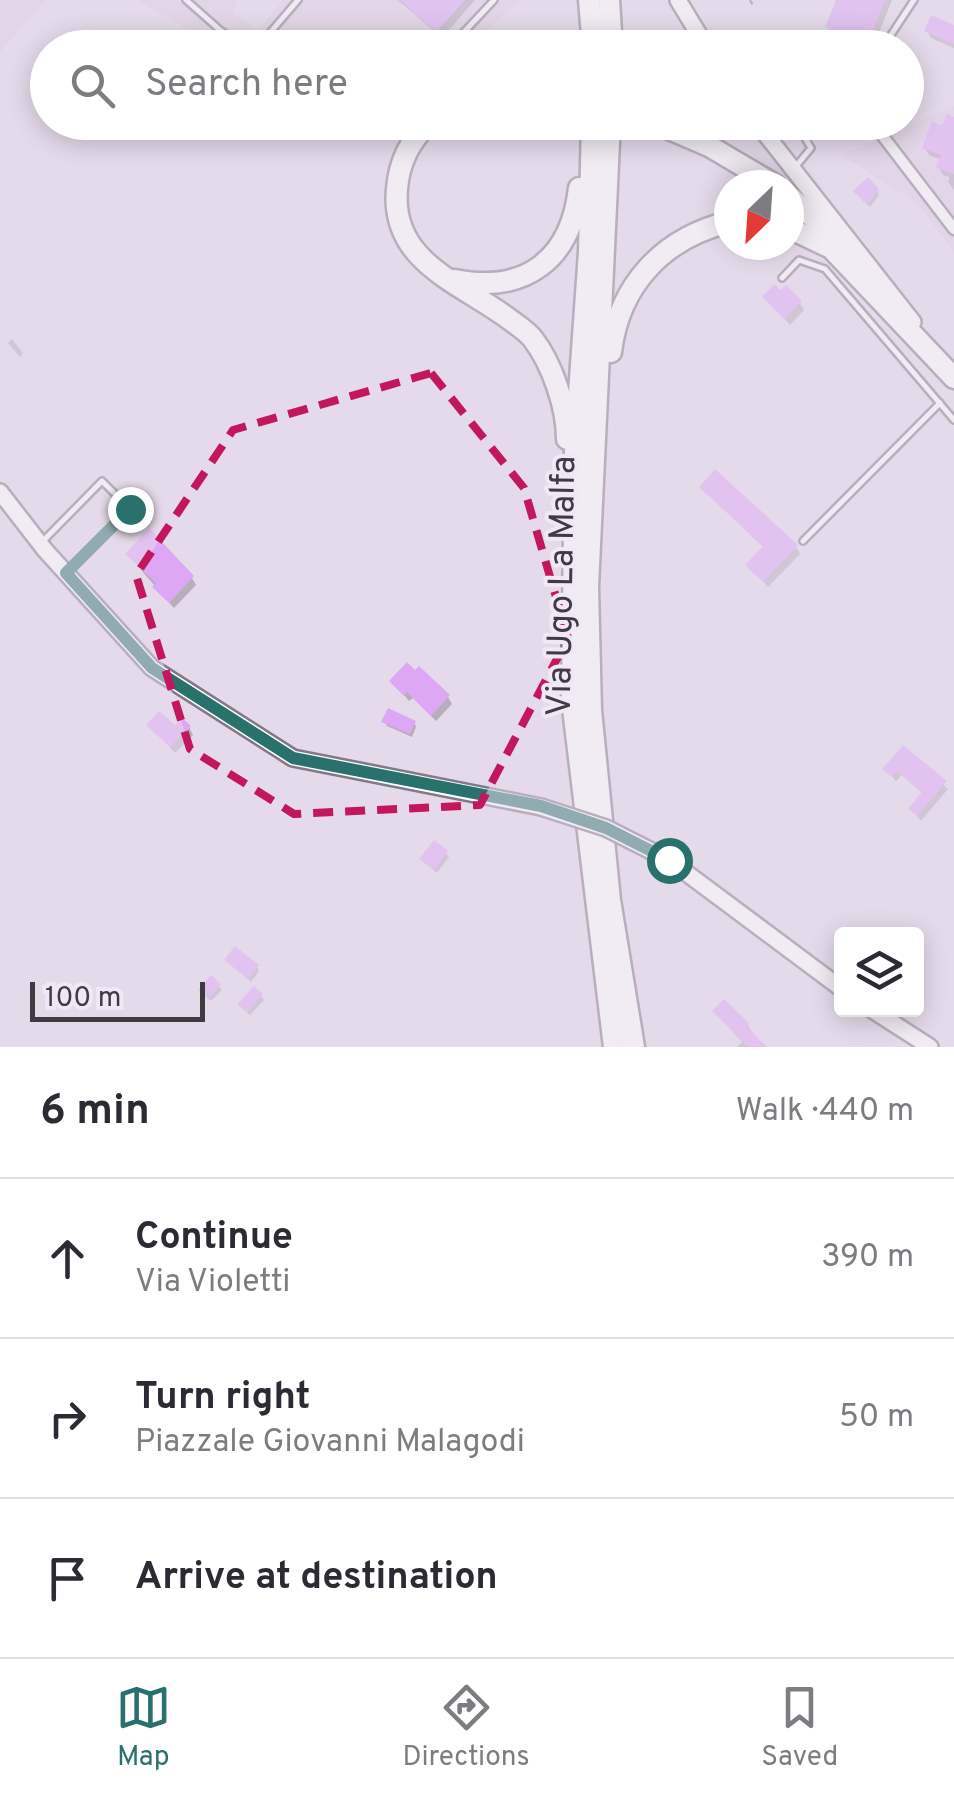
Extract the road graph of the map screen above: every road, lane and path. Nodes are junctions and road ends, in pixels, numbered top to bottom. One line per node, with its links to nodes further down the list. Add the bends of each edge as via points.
1 (186, 0): 8 (lane)
2 (298, 0): 9 (lane)
3 (494, 0): 10 (lane)
4 (590, 0): 11 (highway)
5 (609, 0): 12 (highway)
6 (678, 0): 13 (street)
7 (914, 0): 14 (lane)
8 (220, 30)
9 (273, 30)
10 (466, 30)
11 (592, 30)
12 (611, 30)
13 (696, 30)
14 (894, 30)
15 (414, 140): 31 (highway, via 403,159 396,199 402,230 417,256)
16 (587, 140): 31 (highway, via 577,210 563,245 542,266 506,284)
17 (590, 140): 42 (highway, Via Ugo La Malfa, via 575,449)
18 (609, 140): 37 (highway, Via Ugo La Malfa)
19 (695, 140): 23 (highway)
20 (765, 140): 24 (street)
21 (806, 140): 25 (lane, via 811,148)
22 (886, 140): 29 (street)
23 (765, 170)
24 (780, 170)
25 (791, 170)
26 (804, 200): 33 (street)
27 (804, 209): 33 (highway)
28 (714, 228): 37 (highway, via 675,244 636,280 612,340 605,430)
29 (954, 230)
30 (804, 235): 34 (highway, via 831,248)
31 (444, 278): 42 (highway, via 531,336 549,367 567,426 566,666)
32 (782, 278): 35 (lane, via 800,260 825,268)
33 (883, 286): 34 (street)
34 (954, 375)
35 (940, 403): 36 (lane); 39 (lane)
36 (954, 420)
37 (596, 447): 45 (highway, Via Ugo La Malfa, via 588,587 591,710)
38 (0, 492): 40 (street)
39 (802, 541)
40 (41, 544): 41 (street); 41 (lane, via 102,482 130,509)
41 (66, 573): 43 (street, bridge, via 152,668 293,758 541,806 606,828 669,860)
42 (572, 700): 45 (highway, Via Ugo La Malfa, via 589,860)
43 (834, 983)
44 (881, 1017): 46 (street)
45 (629, 1044)
46 (930, 1047)

